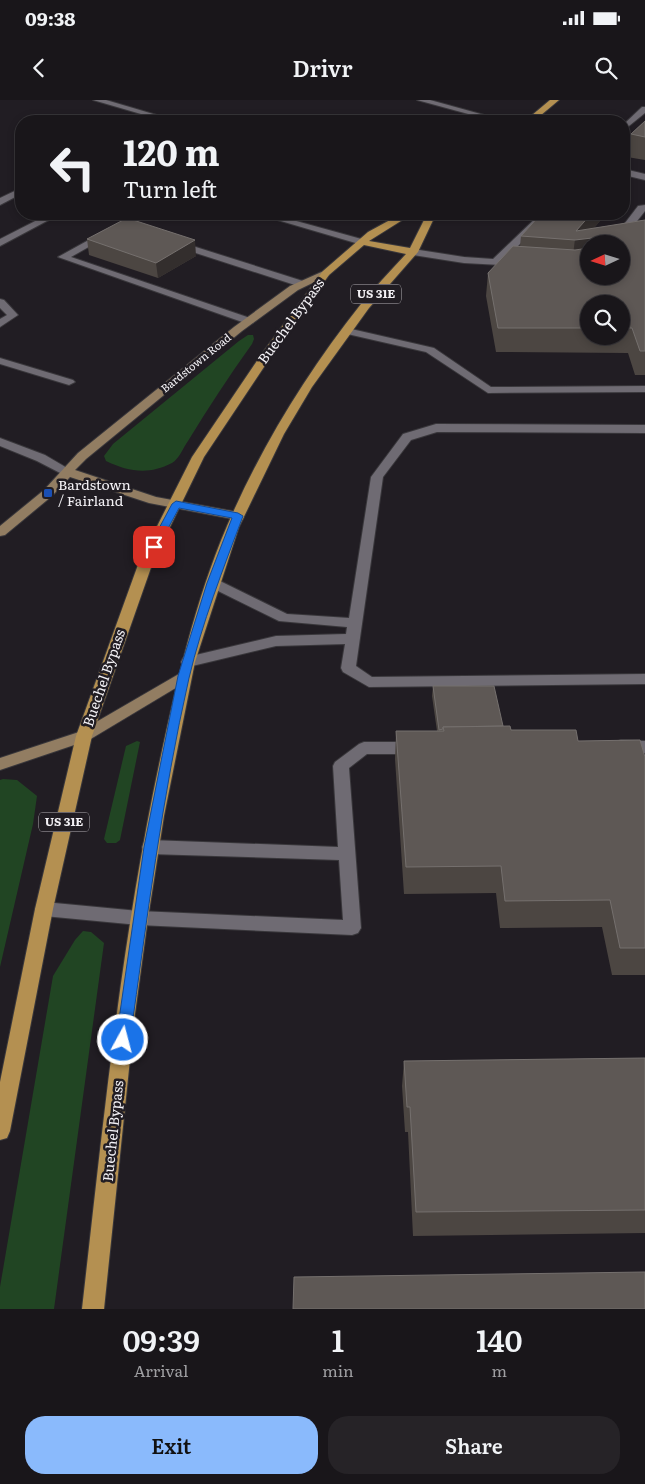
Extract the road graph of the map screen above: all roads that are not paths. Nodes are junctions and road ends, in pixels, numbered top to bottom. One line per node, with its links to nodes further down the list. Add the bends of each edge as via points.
1 (96, 100): 5 (street)
2 (420, 100): 6 (street)
3 (554, 100): 7 (main road)
4 (645, 109): 8 (street)
5 (144, 115)
6 (479, 115)
7 (536, 115)
8 (630, 123)
9 (630, 173): 10 (street)
10 (645, 177)
11 (15, 194): 12 (street)
12 (0, 202)
13 (639, 207): 20 (street)
14 (44, 220): 23 (street)
15 (285, 220): 22 (street)
16 (397, 220): 22 (main road, Bardstown Road / US 31E)
17 (428, 220): 24 (main road, US 31E)
18 (539, 220): 25 (street)
19 (112, 230): 30 (street, via 63,258)
20 (620, 235)
21 (165, 240): 28 (street)
22 (362, 242): 24 (main road); 27 (main road, Bardstown Road / US 31E)
23 (0, 243)
24 (412, 252): 25 (street); 32 (main road, US 31E)
25 (495, 263): 26 (street)
26 (524, 265)
27 (326, 272): 28 (main road, Bardstown Road); 39 (main road, Buechel Bypass / US 31E, via 198,457)
28 (302, 284): 30 (main road, Bardstown Road)
29 (0, 302): 31 (street, via 13,315)
30 (250, 321): 38 (main road, Bardstown Road, via 82,456)
31 (0, 324)
32 (347, 331): 35 (street, via 430,350 488,390); 40 (main road, US 31E, via 278,434)
33 (0, 361): 34 (street)
34 (69, 382)
35 (645, 389)
36 (645, 429): 43 (street, via 436,428 407,437 378,477)
37 (0, 442): 38 (street)
38 (68, 472): 39 (main road); 41 (main road, Bardstown Road, via 48,493)
39 (176, 504): 40 (main road); 47 (main road, Buechel Bypass / US 31E, via 146,562)
40 (238, 516): 42 (main road, Buechel Bypass / US 31E)
41 (0, 532)
42 (213, 583): 43 (street, via 284,618); 45 (main road, Buechel Bypass / US 31E)
43 (355, 623): 44 (street)
44 (353, 639): 45 (street, via 276,641); 46 (street, via 348,668 369,682)
45 (186, 669): 47 (main road); 52 (main road, Buechel Bypass / US 31E)
46 (645, 679)
47 (84, 736): 51 (main road); 54 (main road, Buechel Bypass / US 31E)
48 (606, 746): 50 (street)
49 (432, 747): 53 (street, via 364,748 341,766)
50 (645, 747)
51 (0, 764)
52 (150, 847): 53 (street); 55 (main road, Buechel Bypass / US 31E)
53 (347, 854): 55 (street, via 352,928)
54 (44, 908): 55 (street); 56 (main road, Buechel Bypass / US 31E)
55 (140, 918): 57 (main road, Buechel Bypass / US 31E, via 125,1020)
56 (0, 1131)
57 (93, 1309)

